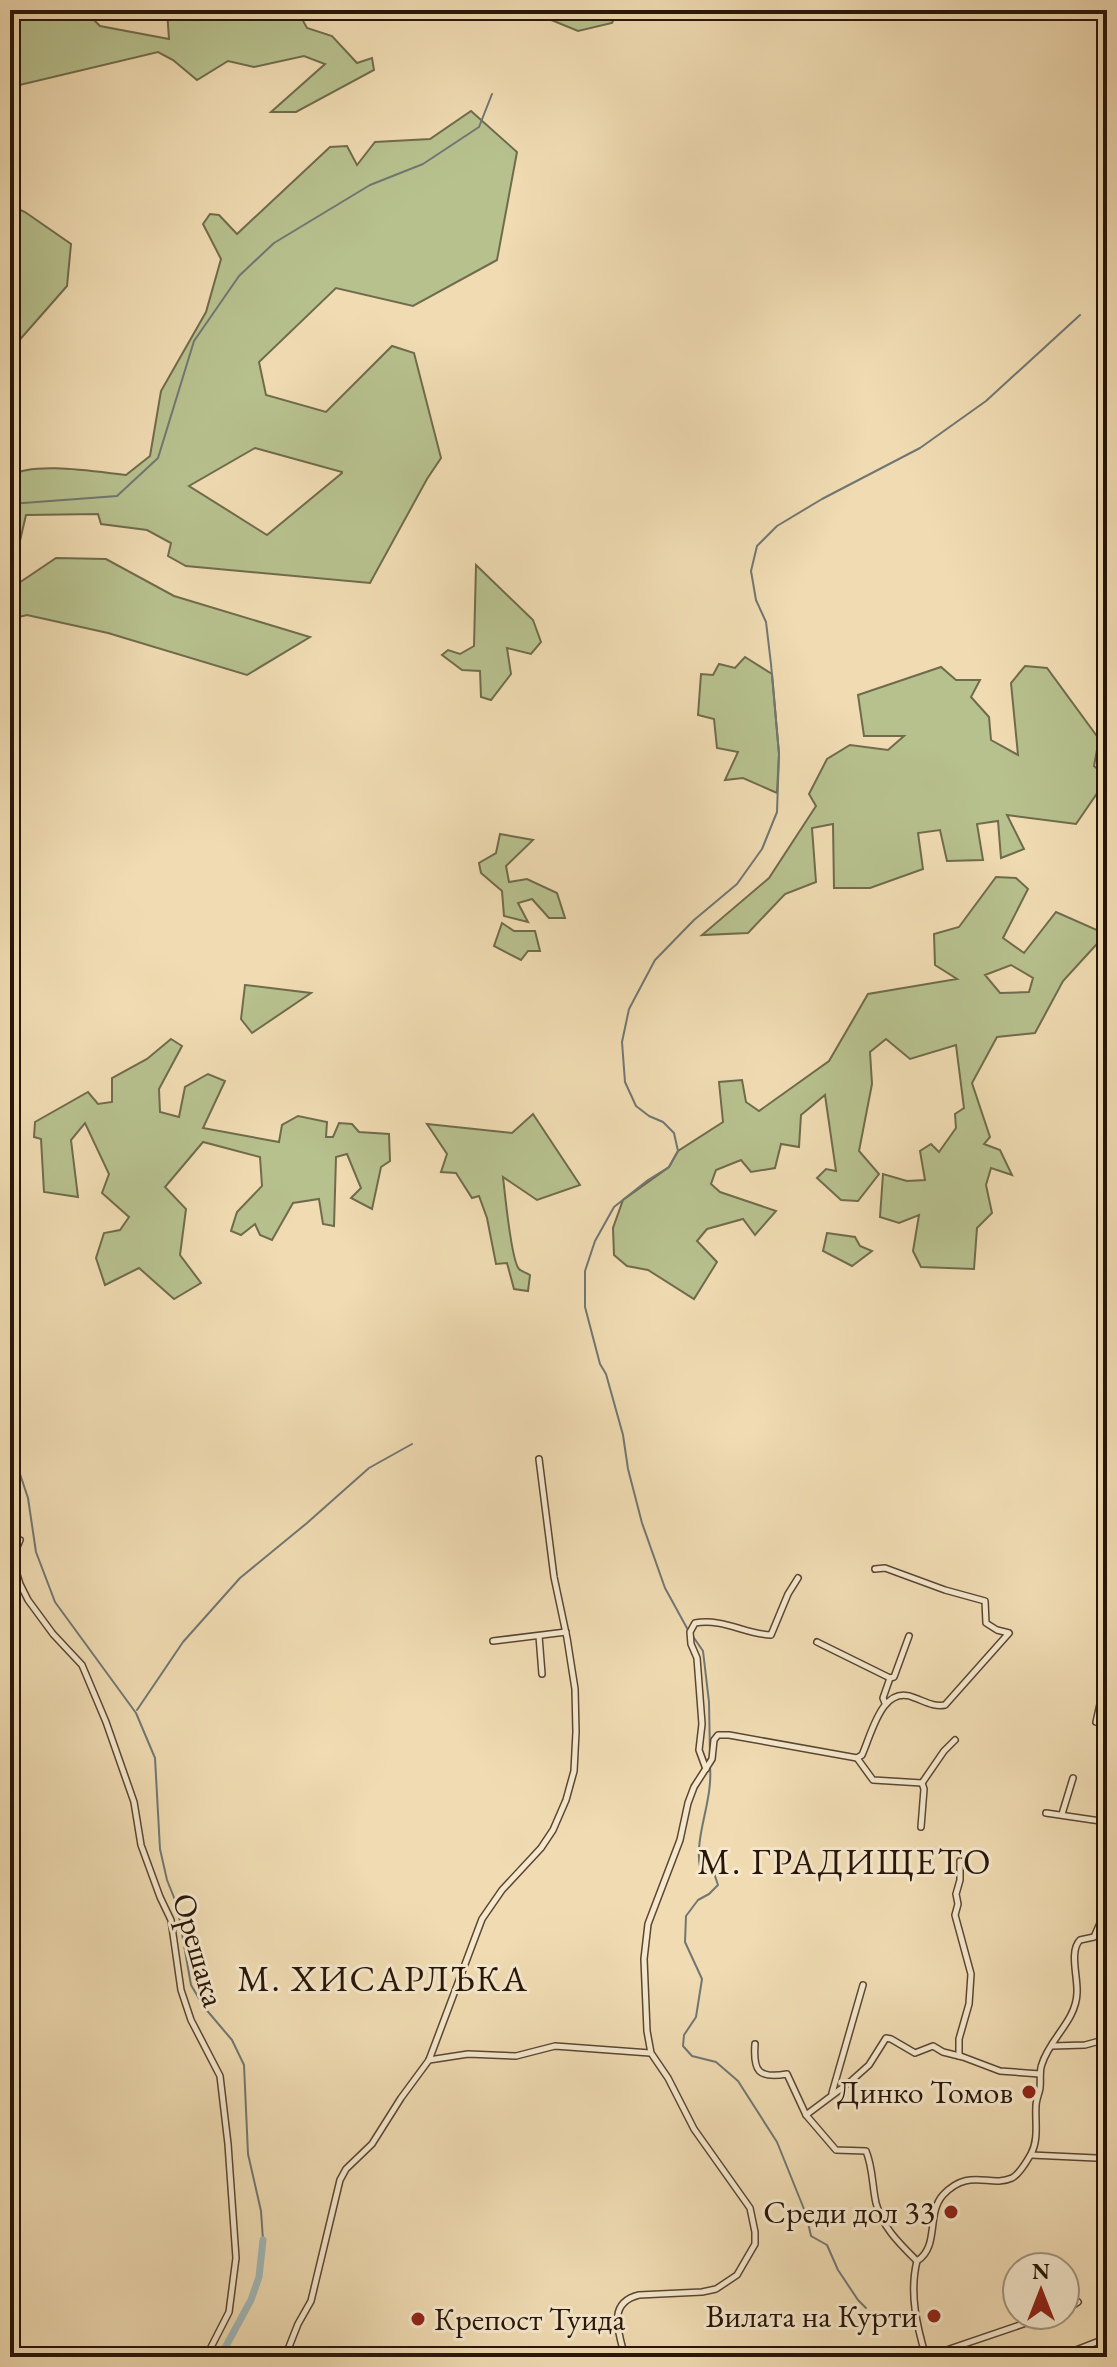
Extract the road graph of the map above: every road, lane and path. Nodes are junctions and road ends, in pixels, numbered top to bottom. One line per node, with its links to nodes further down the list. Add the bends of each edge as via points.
1 (539, 1459): 5 (street)
2 (20, 1540): 42 (street, Орешака, via 12,1559 20,1584 53,1634 82,1665 106,1722 134,1802 141,1845 171,1920 181,1990 220,2076 236,2258 229,2312)
3 (875, 1569): 13 (street, via 985,1601 986,1623 1009,1633 945,1705 936,1707 910,1695 896,1695)
4 (798, 1578): 17 (street, via 771,1635 724,1623 695,1623 690,1636 697,1658 699,1750)
5 (566, 1632): 6 (street); 32 (street, via 576,1732 566,1800 541,1848 482,1919)
6 (539, 1636): 8 (street); 10 (street)
7 (909, 1636): 11 (street)
8 (493, 1641)
9 (817, 1642): 11 (street)
10 (542, 1674)
11 (890, 1678): 13 (street)
12 (1102, 1695): 14 (street, via 1096,1722)
13 (885, 1703): 16 (street)
14 (1107, 1725)
15 (955, 1740): 19 (street)
16 (857, 1758): 17 (street, via 718,1735); 19 (street, via 873,1780)
17 (707, 1769): 30 (street, via 694,1787 648,1924 644,1981)
18 (1073, 1778): 21 (street)
19 (922, 1783): 23 (street)
20 (1046, 1813): 21 (street)
21 (1062, 1814): 22 (street)
22 (1107, 1822)
23 (921, 1827)
24 (960, 1861): 31 (street, via 955,1915 971,1974)
25 (1107, 1907): 29 (street, via 1094,1937 1076,1943 1077,1995 1070,2018)
26 (863, 1985): 34 (street)
27 (1107, 2039): 29 (street)
28 (755, 2044): 35 (street, via 758,2071 787,2074)
29 (1051, 2046): 33 (street)
30 (651, 2053): 32 (street, via 555,2046 516,2056 468,2054); 44 (street, via 694,2129 750,2208 755,2244 737,2275 716,2289 629,2298 617,2321)
31 (959, 2056): 33 (street, via 1000,2071); 34 (street, via 933,2046 915,2053 886,2038 869,2065)
32 (429, 2060): 43 (street, via 372,2144 340,2180 311,2301)
33 (1040, 2074): 37 (street)
34 (832, 2094): 35 (street)
35 (806, 2115): 38 (street, via 836,2150 866,2151 882,2219)
36 (1107, 2154): 37 (street)
37 (1031, 2155): 38 (street, via 1015,2177 975,2179 942,2196 930,2246)
38 (917, 2261): 41 (street, via 915,2312 926,2357)
39 (1001, 2331): 41 (street)
40 (1107, 2338): 46 (street)
41 (953, 2348): 45 (street)
42 (206, 2357)
43 (285, 2357)
44 (625, 2357)
45 (956, 2357)
46 (1058, 2357)

